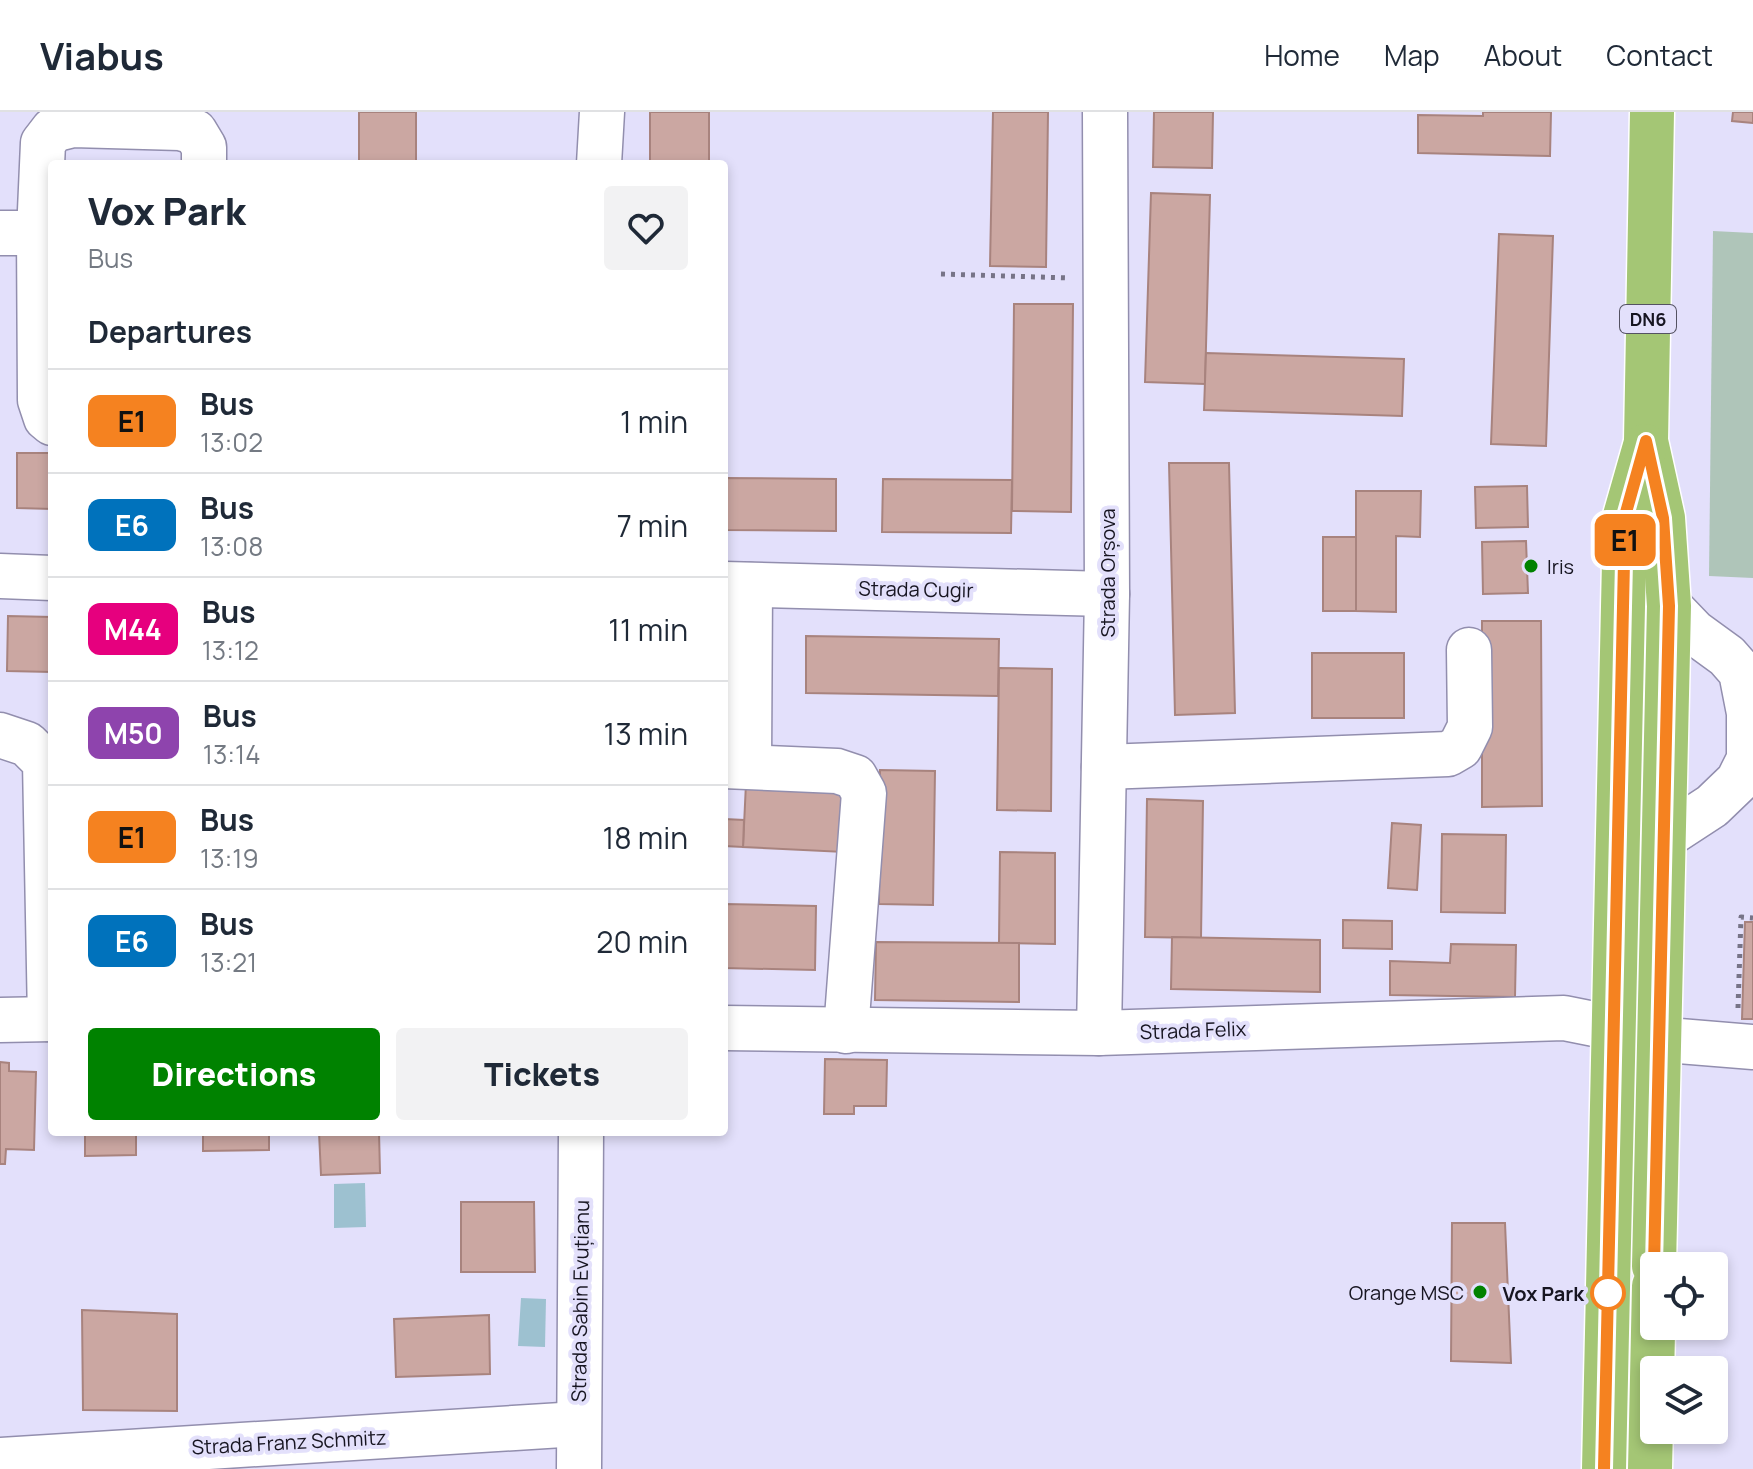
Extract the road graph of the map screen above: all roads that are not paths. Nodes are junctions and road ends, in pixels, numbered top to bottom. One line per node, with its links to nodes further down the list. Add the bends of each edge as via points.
1 (602, 112): 5 (street)
2 (1105, 112): 12 (street, Strada Orșova)
3 (1652, 112): 8 (main road, DN6)
4 (204, 160): 6 (street, via 195,132 180,128 73,125 53,130 43,143)
5 (599, 160)
6 (20, 233): 7 (street, via 40,400)
7 (48, 420)
8 (1646, 441): 13 (main road, DN6, via 1663,518); 24 (main road, DN6, via 1625,516)
9 (0, 576): 10 (street)
10 (48, 578)
11 (737, 585): 12 (street, Strada Cugir); 17 (street)
12 (1107, 594): 18 (street, Strada Orșova)
13 (1669, 606): 15 (street, via 1694,632); 20 (main road, DN6)
14 (1469, 650): 18 (street, via 1470,727 1460,747 1448,754)
15 (1740, 655): 19 (street, via 1749,759)
16 (0, 735): 21 (street, via 27,744 45,762)
17 (737, 766): 26 (street, via 837,771 855,777 864,793)
18 (1104, 767): 28 (street, Strada Orșova)
19 (1732, 809): 20 (street)
20 (1663, 838): 29 (main road, DN6)
21 (48, 890)
22 (48, 1019): 23 (street)
23 (0, 1020)
24 (1614, 1027): 28 (street, Strada Felix, via 1564,1018); 29 (street, Strada Felix); 36 (main road, DN6)
25 (728, 1028): 26 (street, Strada Felix)
26 (846, 1031): 28 (street, Strada Felix)
27 (1746, 1032): 29 (street, Strada Felix, via 1679,1041)
28 (1099, 1033)
29 (1660, 1036): 31 (main road, DN6)
30 (581, 1136): 33 (street, Strada Sabin Evuțianu)
31 (1654, 1252)
32 (1653, 1340): 37 (main road)
33 (578, 1424): 34 (street, Strada Franz Schmitz); 35 (street, Strada Sabin Evuțianu)
34 (0, 1460)
35 (579, 1469)
36 (1604, 1469)
37 (1650, 1469)

